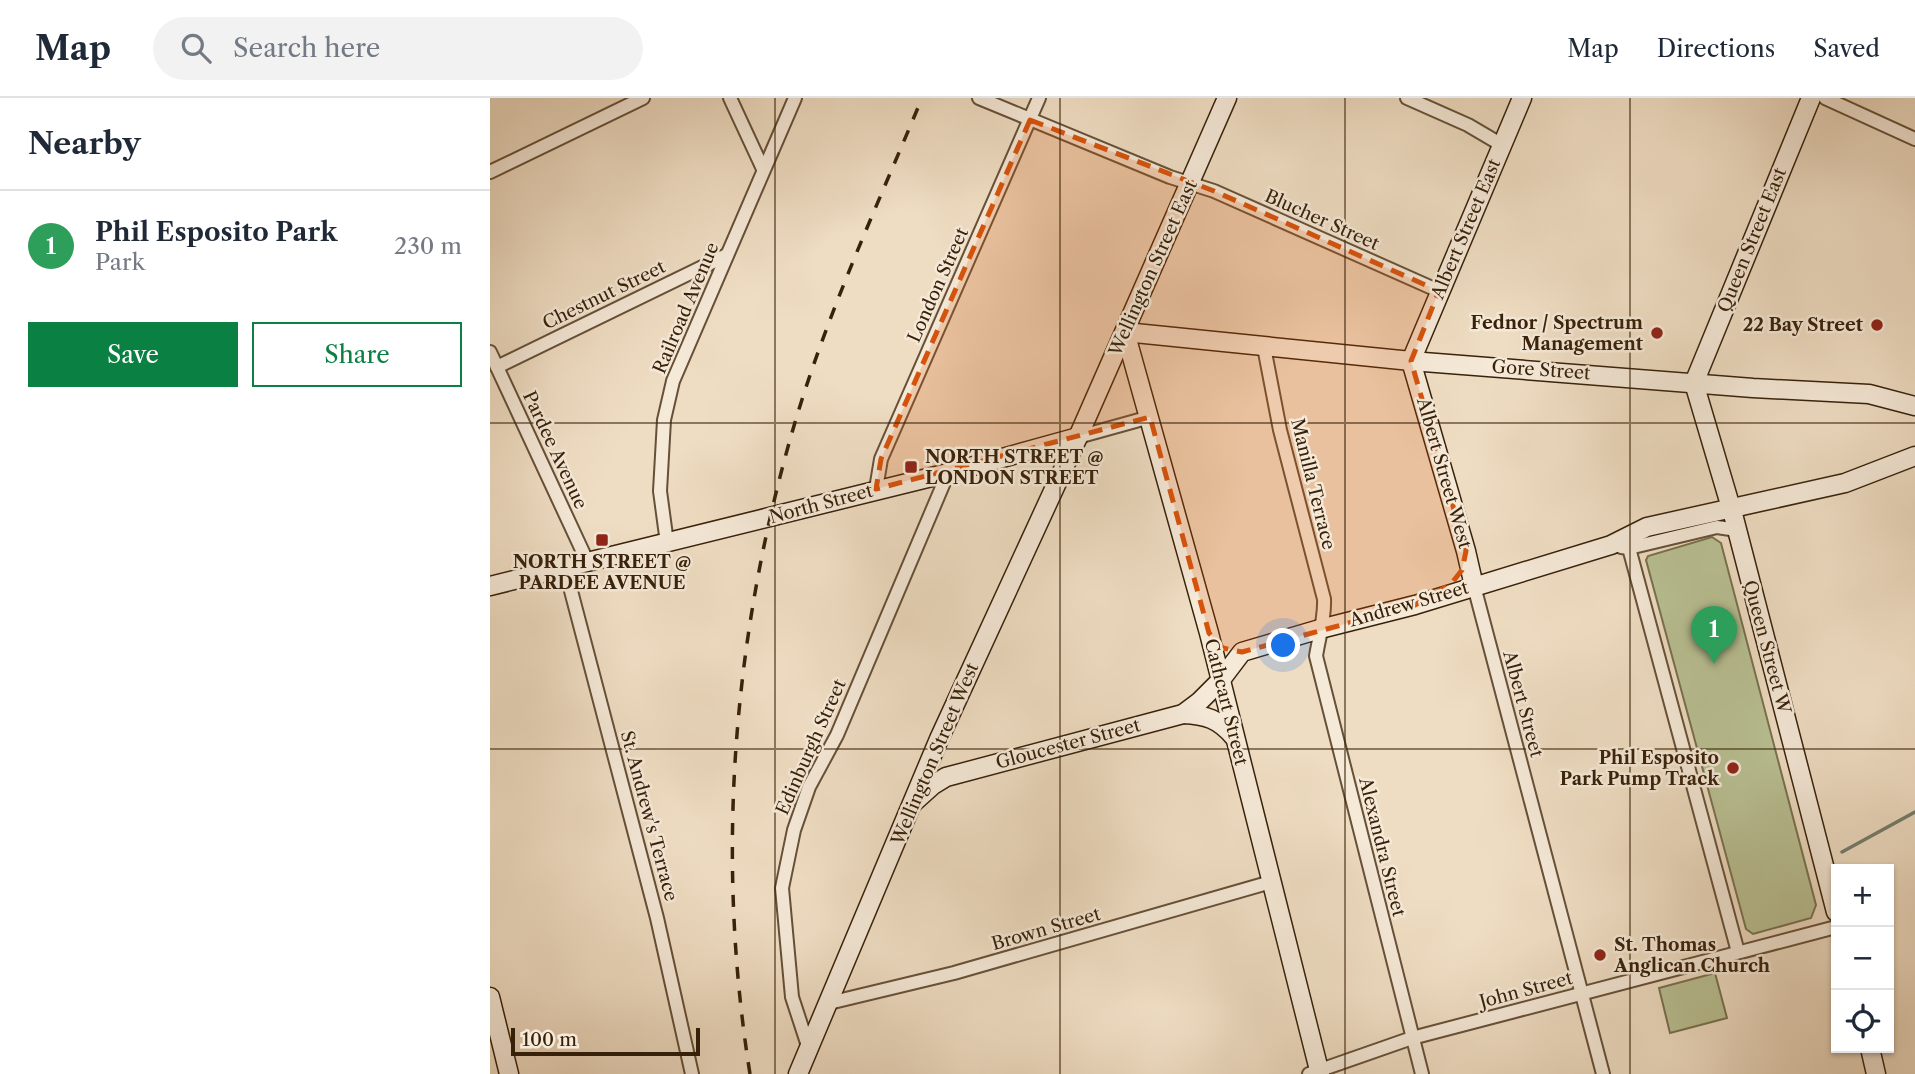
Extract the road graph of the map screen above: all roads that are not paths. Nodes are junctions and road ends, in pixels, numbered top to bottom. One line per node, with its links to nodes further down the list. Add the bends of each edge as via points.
1 (643, 98): 15 (street)
2 (730, 98): 14 (street)
3 (795, 98): 14 (street, Railroad Avenue)
4 (979, 98): 11 (street, Blucher Street)
5 (1039, 98): 11 (street, London Street)
6 (1227, 98): 16 (street, Wellington Street East)
7 (1407, 98): 13 (street)
8 (1522, 98): 13 (street, Albert Street East)
9 (1811, 98): 24 (street, Queen Street East)
10 (1825, 98): 12 (street)
11 (1030, 120): 16 (street, Blucher Street); 30 (street, London Street, via 881,459)
12 (1915, 139)
13 (1502, 145): 18 (street, Albert Street East)
14 (763, 169): 17 (street, Railroad Avenue)
15 (490, 172)
16 (1190, 183): 18 (street, Blucher Street); 19 (street, Wellington Street East)
17 (727, 255): 23 (street, Chestnut Street); 33 (street, Railroad Avenue, via 673,381 664,420 660,491)
18 (1440, 291): 22 (street, Albert Street East)
19 (1125, 332): 20 (street, Gore Street); 26 (street, Cathcart Street); 27 (street, Wellington Street East)
20 (1264, 347): 22 (street, Gore Street); 42 (street, Manilla Terrace, via 1280,430 1324,598)
21 (490, 352): 23 (street, Pardee Avenue)
22 (1411, 361): 24 (street, Gore Street); 36 (street, Albert Street West)
23 (497, 367): 37 (street, Pardee Avenue)
24 (1694, 383): 25 (street, Gore Street, via 1869,394); 31 (street, Queen Street W)
25 (1915, 406)
26 (1150, 417): 27 (street, North Street); 43 (street, Cathcart Street)
27 (1078, 437): 29 (street, North Street); 47 (street, Wellington Street West)
28 (1915, 456): 31 (street, Andrew Street, via 1845,483)
29 (948, 473): 30 (street, North Street); 59 (street, Edinburgh Street, via 794,830 782,888 792,996)
30 (876, 489): 33 (street, North Street)
31 (1731, 510): 32 (street, Queen Street W); 34 (street, Andrew Street, via 1647,527)
32 (1737, 530): 35 (street, Andrew Street, via 1717,527); 52 (street, Queen Street W)
33 (667, 543): 37 (street, North Street)
34 (1611, 545): 35 (street, Andrew Street); 40 (street, Andrew Street)
35 (1629, 548): 54 (street)
36 (1466, 551): 40 (street, Albert Street West); 41 (street, via 1462,570 1451,584)
37 (588, 563): 38 (street, North Street)
38 (565, 568): 39 (street, North Street); 63 (street, St. Andrew's Terrace, via 657,918)
39 (490, 586)
40 (1474, 586): 41 (street, Andrew Street); 55 (street, Albert Street)
41 (1415, 605): 42 (street, Andrew Street)
42 (1320, 629): 44 (street, Andrew Street); 58 (street, Alexandra Street, via 1316,656)
43 (1209, 633): 44 (street, via 1223,648); 45 (street, Cathcart Street)
44 (1242, 652): 45 (street)
45 (1220, 681): 46 (street, Gloucester Street); 48 (street, Cathcart Street)
46 (1183, 714): 48 (street, via 1216,719); 49 (street, Gloucester Street)
47 (939, 739): 49 (street, via 947,762); 50 (street, Wellington Street West)
48 (1236, 740): 51 (street, Cathcart Street)
49 (962, 772): 50 (street, Gloucester Street, via 933,785)
50 (914, 803): 57 (street, Wellington Street West)
51 (1271, 882): 57 (street, Brown Street, via 954,974); 61 (street, Cathcart Street)
52 (1831, 893)
53 (1831, 928): 54 (street, John Street)
54 (1738, 951): 55 (street, John Street)
55 (1582, 993): 58 (street, John Street); 66 (street, Albert Street)
56 (490, 997): 62 (street)
57 (829, 1003): 59 (street, Wellington Street West)
58 (1412, 1038): 61 (street, John Street); 65 (street, Alexandra Street)
59 (809, 1049): 64 (street, Wellington Street West)
60 (1871, 1053): 67 (street)
61 (1316, 1072)
62 (509, 1074)
63 (692, 1074)
64 (798, 1074)
65 (1422, 1074)
66 (1603, 1074)
67 (1876, 1074)

